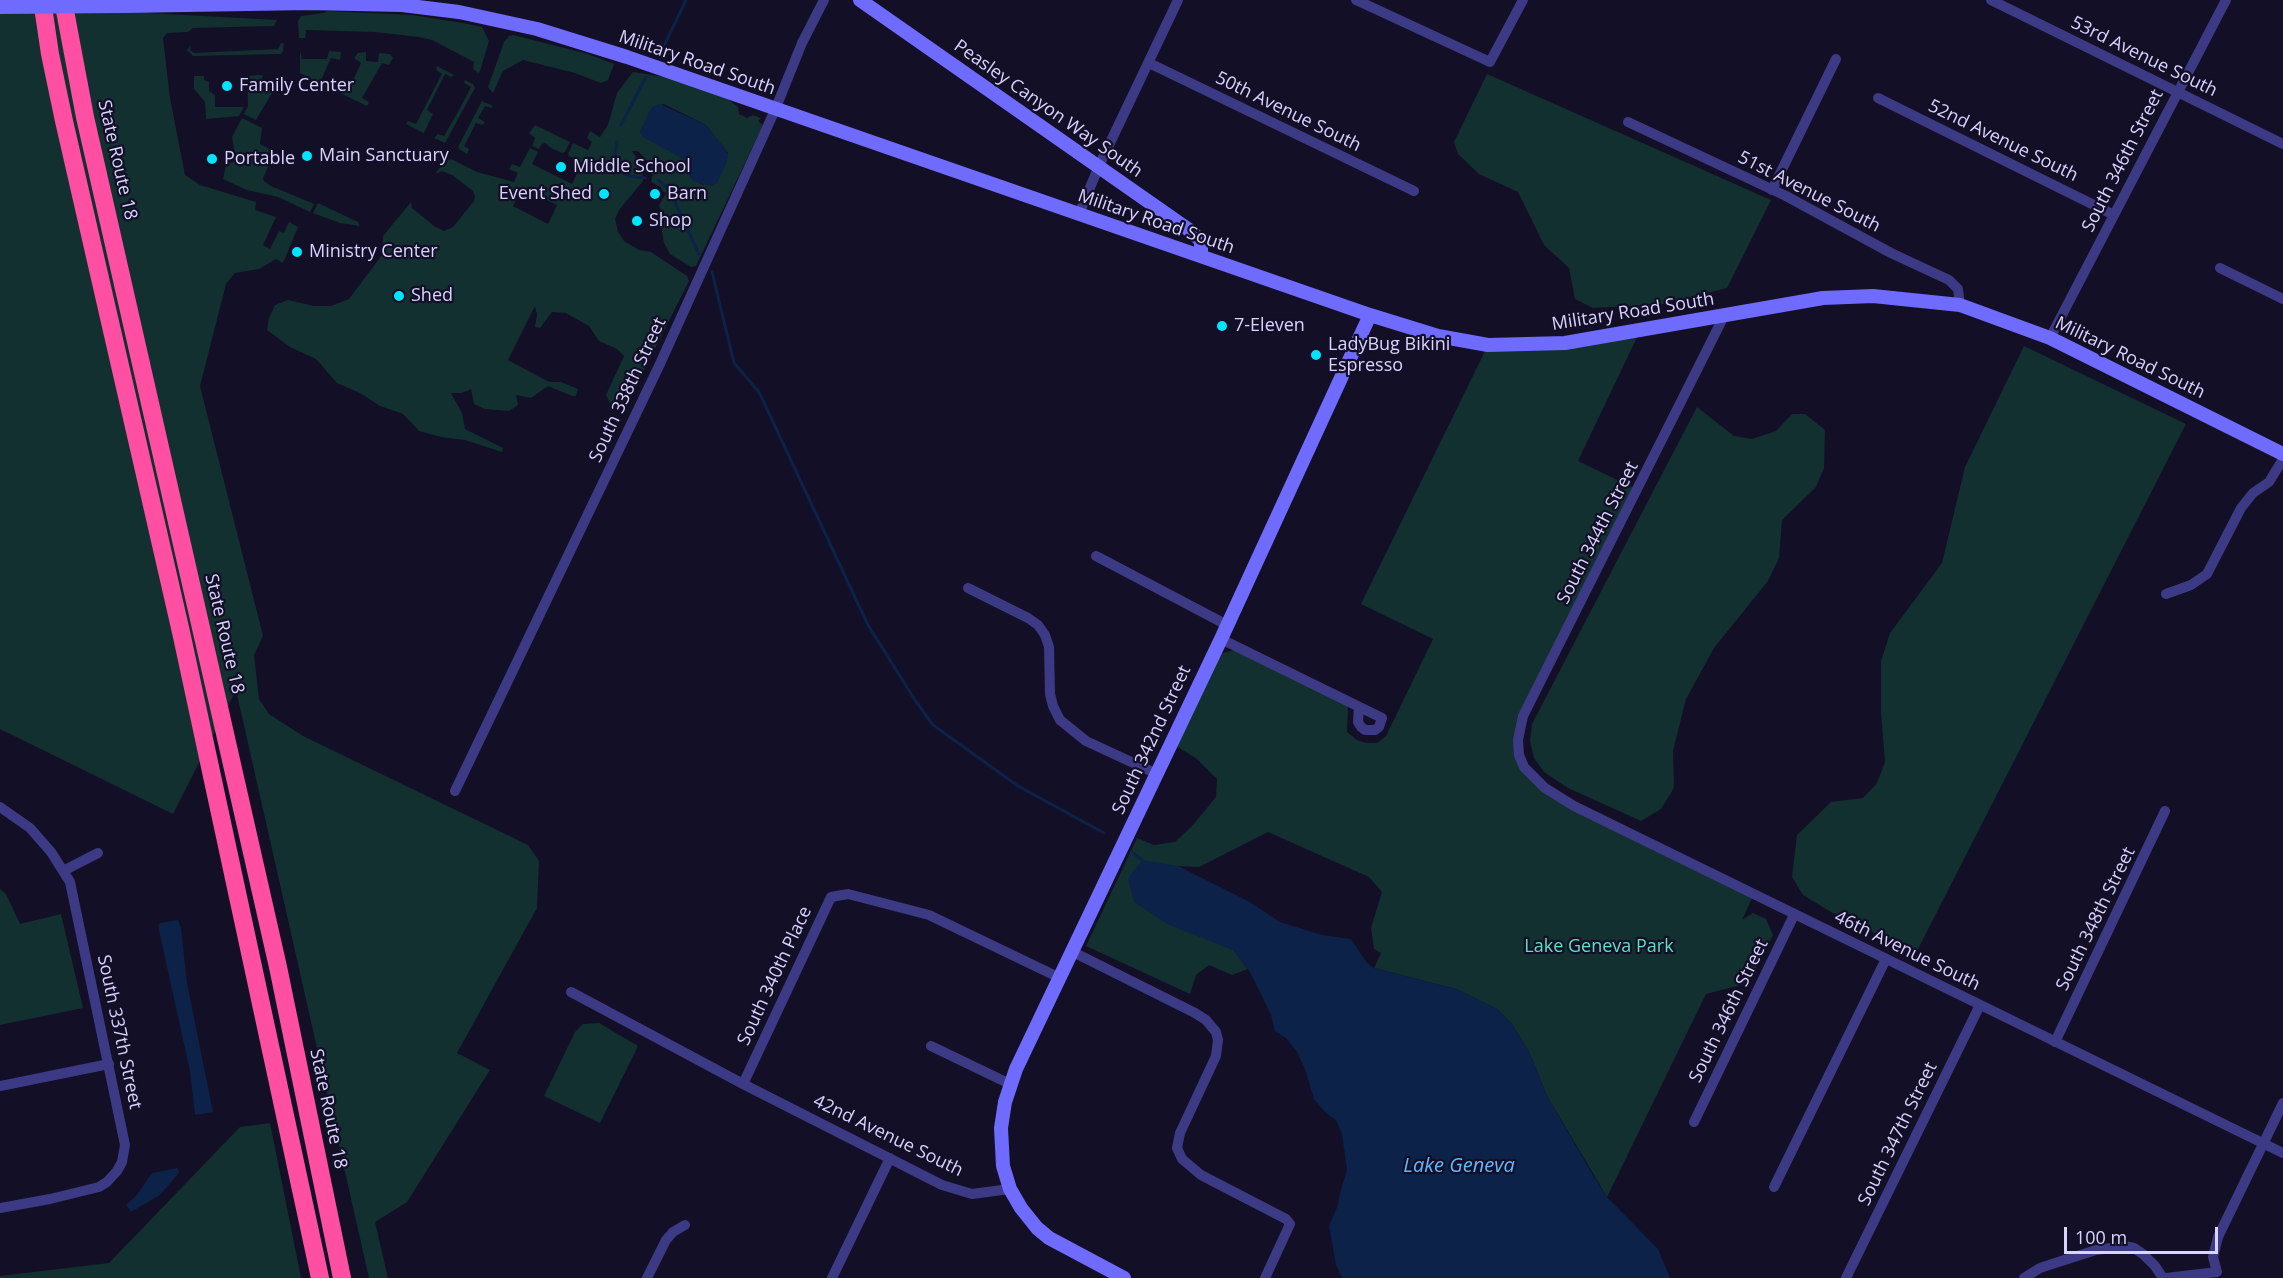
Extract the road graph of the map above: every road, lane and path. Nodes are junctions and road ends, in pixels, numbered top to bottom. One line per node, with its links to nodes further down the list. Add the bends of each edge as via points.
1 (42, 0): 67 (highway, via 64,120 184,644)
2 (63, 0): 68 (highway, State Route 18, via 85,117 275,956)
3 (824, 0): 15 (street, South 338th Street)
4 (860, 0): 18 (main road, Peasley Canyon Way South)
5 (1178, 0): 12 (street)
6 (1356, 0): 7 (street, via 1490,62)
7 (1523, 0)
8 (1991, 0): 13 (street, 53rd Avenue South)
9 (2226, 0): 13 (street, South 346th Street)
10 (0, 7): 15 (main road, Military Road South, bridge, via 309,3 402,5 459,12 575,40)
11 (1836, 60): 19 (street)
12 (1149, 63): 18 (street); 20 (street, 50th Avenue South)
13 (2176, 92): 17 (street, 53rd Avenue South); 22 (street, South 346th Street)
14 (1878, 98): 22 (street, 52nd Avenue South)
15 (775, 110): 21 (main road, Military Road South); 40 (street, South 338th Street, via 659,366)
16 (1628, 122): 19 (street, 51st Avenue South)
17 (2283, 144)
18 (1099, 166): 21 (street); 23 (main road, Peasley Canyon Way South, via 1197,236)
19 (1772, 189): 26 (street, 51st Avenue South, via 1949,280 1958,289)
20 (1414, 191)
21 (1079, 214): 23 (main road, Military Road South)
22 (2114, 215): 29 (street, South 346th Street)
23 (1201, 256): 27 (main road, Military Road South)
24 (2220, 268): 25 (street)
25 (2283, 299)
26 (1960, 305): 28 (main road, Military Road South, via 1873,296 1822,298); 29 (main road, Military Road South)
27 (1370, 315): 28 (main road, Military Road South, via 1438,336 1513,346 1565,343); 35 (main road, South 342nd Street)
28 (1724, 316): 38 (street, South 344th Street, via 1523,716 1518,755)
29 (2050, 338): 30 (main road, Military Road South)
30 (2283, 454)
31 (2283, 459): 34 (street, via 2269,482 2241,508 2207,574)
32 (1096, 556): 35 (street)
33 (968, 588): 39 (street, via 1014,610 1046,636 1053,706 1072,732)
34 (2166, 594)
35 (1227, 625): 36 (main road, South 342nd Street)
36 (1221, 639): 37 (street); 39 (main road, South 342nd Street)
37 (1359, 707)
38 (1524, 766): 45 (street, 46th Avenue South, via 1534,779 1561,799)
39 (1155, 773): 46 (main road, South 342nd Street)
40 (455, 791)
41 (0, 807): 44 (street, via 30,828)
42 (2166, 811): 51 (street, South 348th Street)
43 (98, 854): 44 (street)
44 (63, 871): 53 (street, South 337th Street, via 75,899)
45 (1794, 915): 47 (street, 46th Avenue South); 58 (street, South 346th Street)
46 (1073, 952): 48 (main road, South 342nd Street); 72 (street, via 1195,1013 1216,1032 1216,1056 1180,1133 1178,1153 1201,1175 1290,1224)
47 (1886, 959): 50 (street, 46th Avenue South); 62 (street)
48 (1060, 978): 54 (street, South 340th Place, via 928,915 846,894 831,897); 55 (main road, South 342nd Street)
49 (571, 992): 54 (street, 42nd Avenue South)
50 (1980, 1005): 51 (street, 46th Avenue South); 73 (street, South 347th Street)
51 (2055, 1041): 59 (street, 46th Avenue South)
52 (931, 1046): 55 (street)
53 (109, 1064): 56 (street); 64 (street, South 337th Street, via 125,1145 117,1171 92,1190)
54 (742, 1084): 61 (street, 42nd Avenue South)
55 (1010, 1084): 63 (main road, South 342nd Street, via 1001,1137)
56 (0, 1086)
57 (2283, 1103): 59 (street)
58 (1694, 1122)
59 (2263, 1143): 60 (street, 46th Avenue South); 66 (street, via 2218,1237 2213,1257)
60 (2283, 1153)
61 (890, 1158): 63 (street, 42nd Avenue South, via 963,1192 981,1194); 70 (street)
62 (1774, 1187)
63 (1010, 1189): 71 (main road, via 1025,1214 1045,1235)
64 (0, 1208)
65 (685, 1226): 69 (street, via 666,1240)
66 (2220, 1275): 75 (street)
67 (320, 1278)
68 (342, 1278)
69 (647, 1278)
70 (832, 1278)
71 (1124, 1278)
72 (1264, 1278)
73 (1846, 1278)
74 (2024, 1278): 75 (street, via 2052,1264 2125,1246 2142,1254)
75 (2164, 1278)

